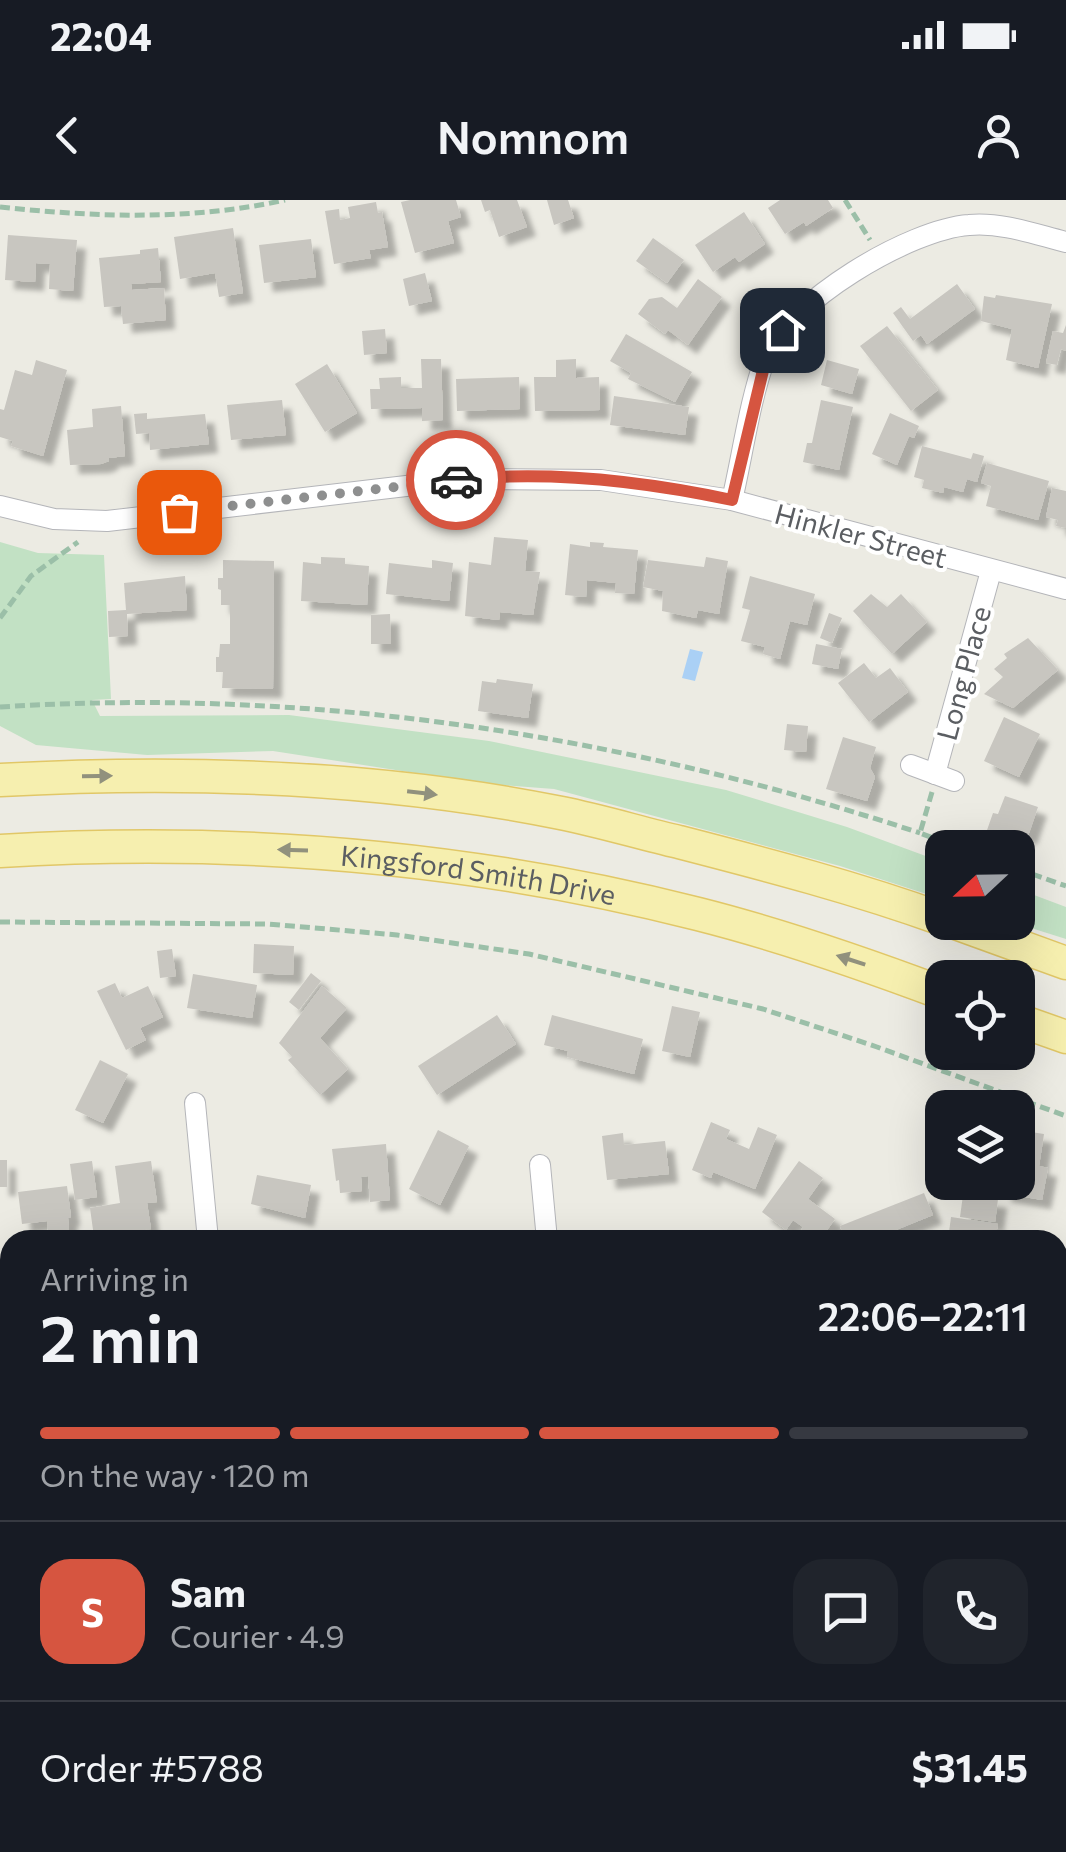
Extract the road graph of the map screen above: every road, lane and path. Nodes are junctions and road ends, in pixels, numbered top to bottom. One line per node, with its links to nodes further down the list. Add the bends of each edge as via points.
1 (284, 200): 3 (path, via 176,214 73,215)
2 (845, 200): 5 (path)
3 (0, 207)
4 (1066, 242): 5 (street, via 970,224 934,230)
5 (880, 256): 6 (street, via 782,330 766,358)
6 (732, 500): 8 (street, Hinkler Street, via 602,480 511,477); 9 (street, Hinkler Street)
7 (0, 506): 8 (street, Hinkler Street)
8 (82, 520): 11 (path, via 77,546 31,576)
9 (991, 571): 10 (street, Hinkler Street); 14 (street, Long Place)
10 (1066, 590)
11 (0, 618)
12 (0, 707): 16 (path, via 202,704 433,720 713,772)
13 (911, 766): 14 (street, Long Place)
14 (945, 778): 16 (path)
15 (0, 780): 21 (main road, one-way to 21, via 163,776 340,783 450,796 650,835)
16 (920, 834): 17 (path)
17 (925, 836)
18 (0, 850): 25 (main road, Kingsford Smith Drive, one-way to 18, via 701,914 526,877 310,850)
19 (1035, 875): 20 (path)
20 (1066, 886)
21 (925, 914)
22 (0, 922): 29 (path, via 268,924 529,954 763,1009)
23 (1002, 940): 24 (main road)
24 (1063, 962)
25 (925, 987)
26 (1035, 1026): 27 (main road)
27 (1066, 1037)
28 (195, 1103): 31 (street)
29 (1066, 1116)
30 (540, 1165): 32 (street)
31 (207, 1230)
32 (546, 1230)

